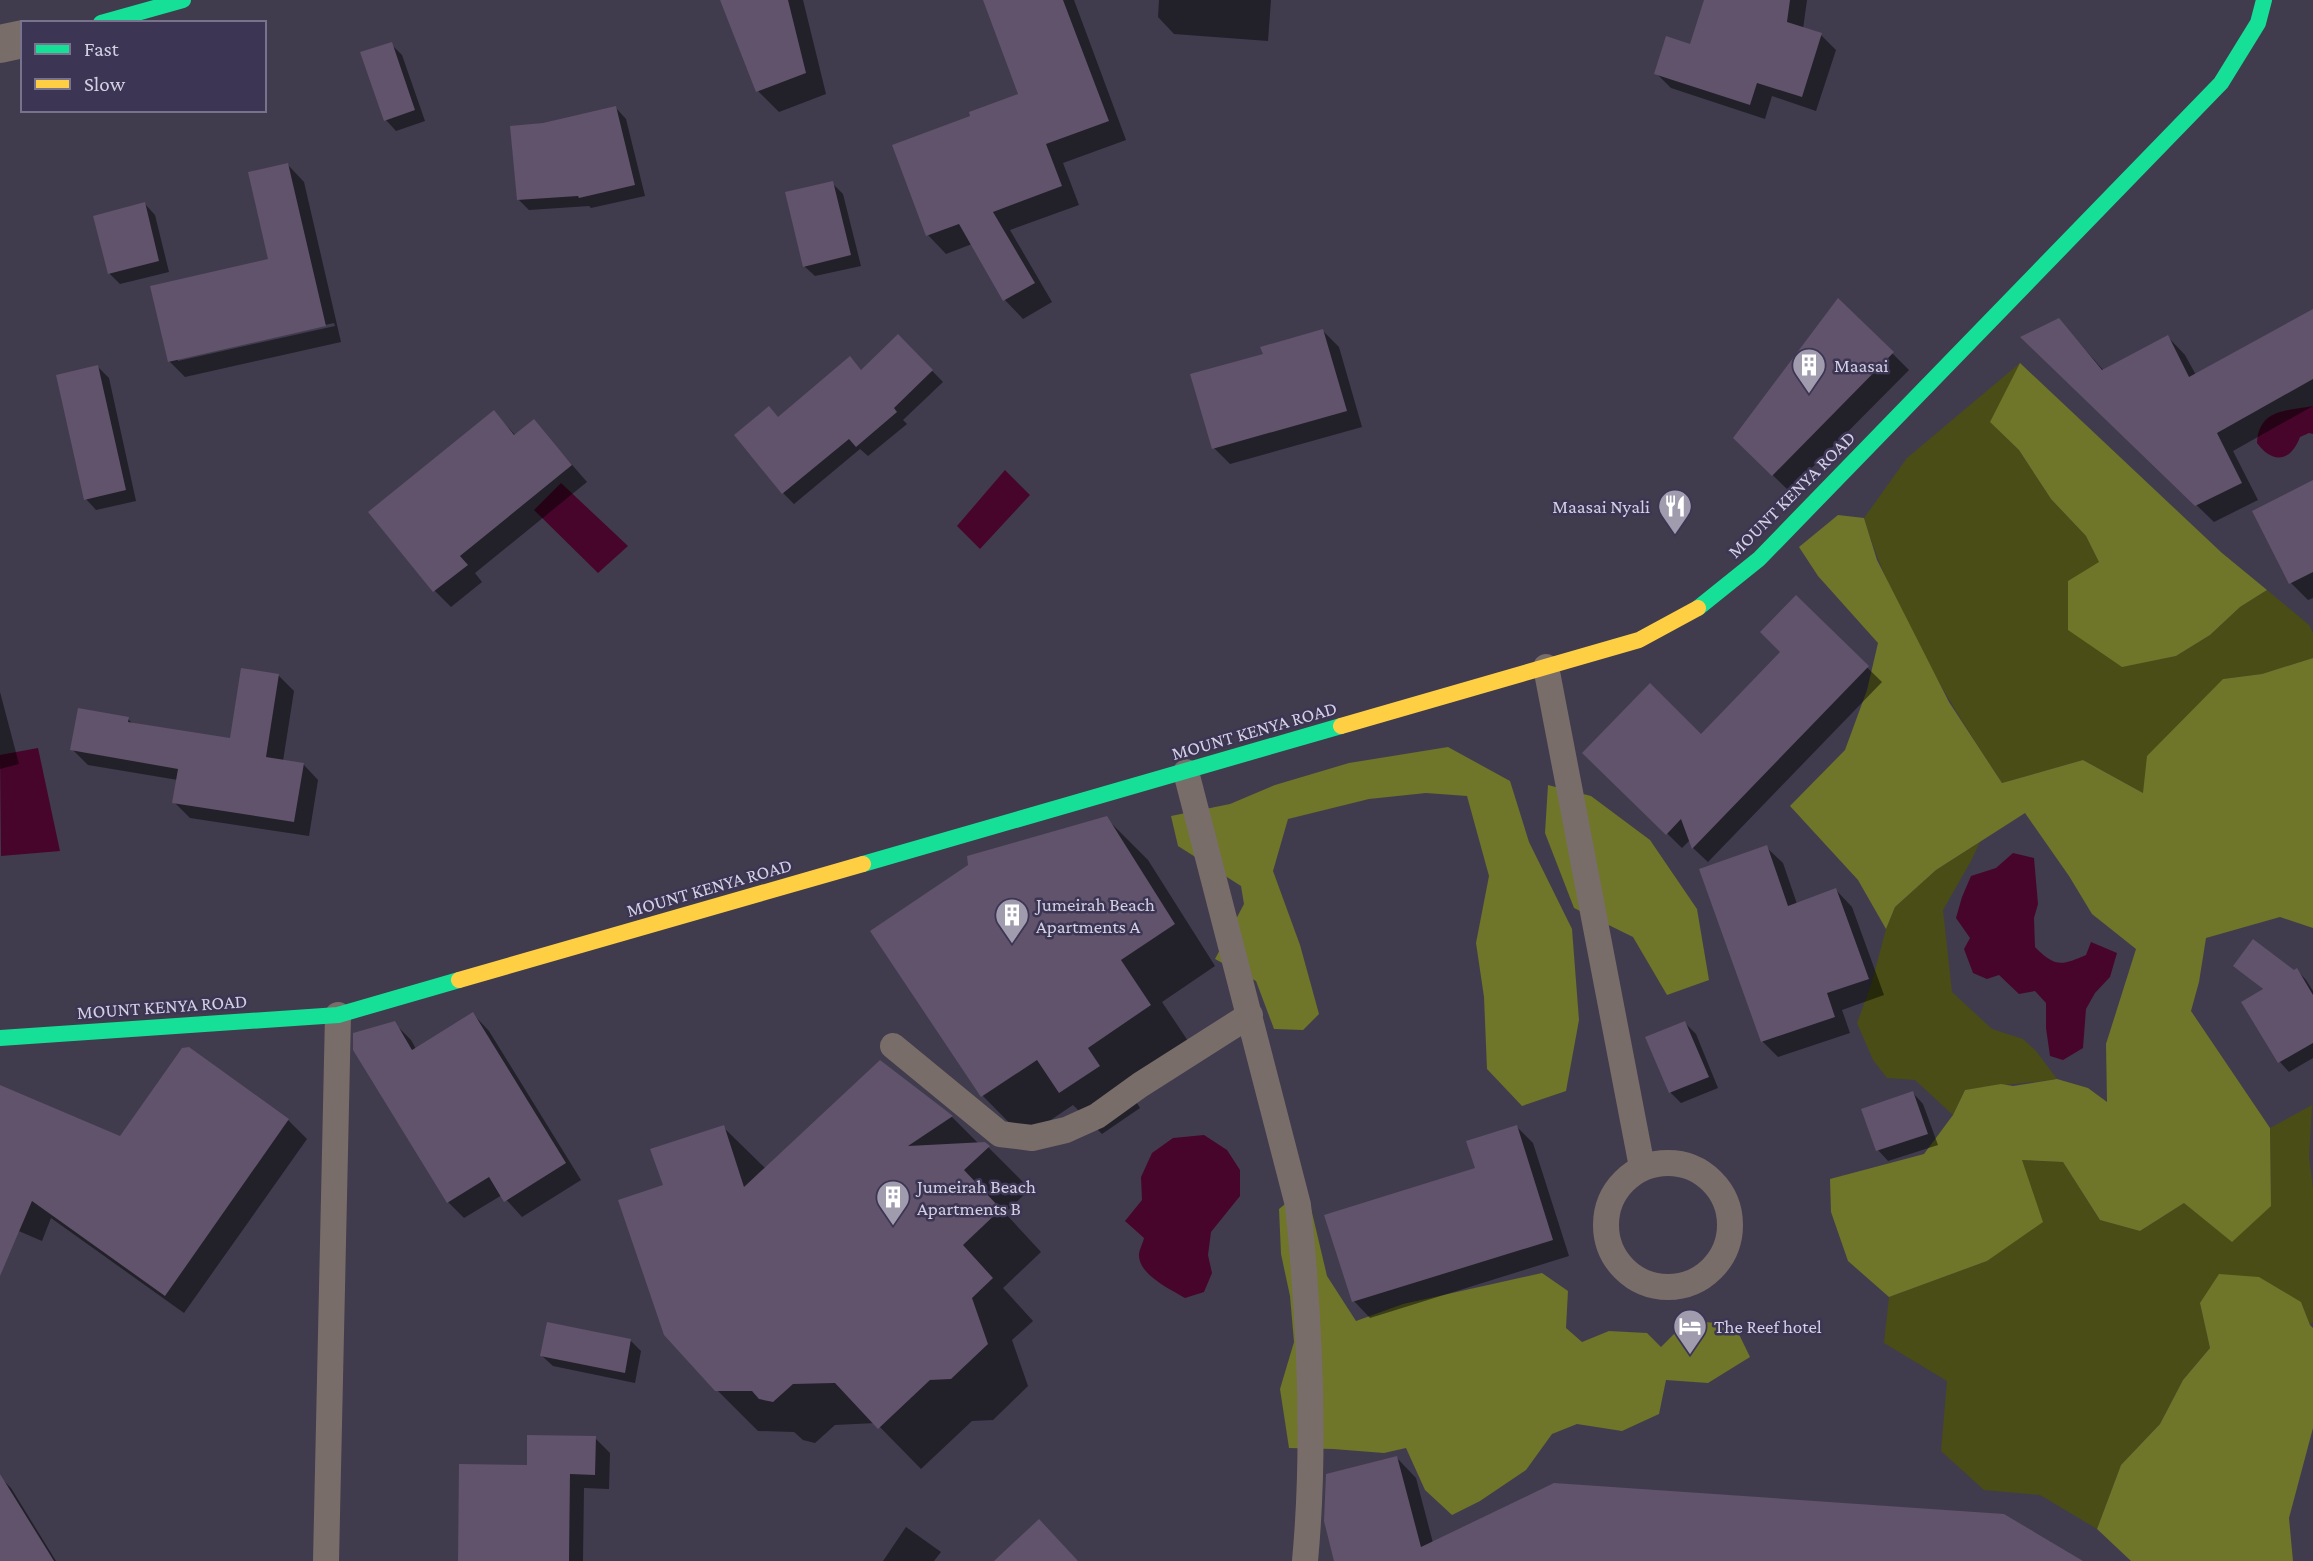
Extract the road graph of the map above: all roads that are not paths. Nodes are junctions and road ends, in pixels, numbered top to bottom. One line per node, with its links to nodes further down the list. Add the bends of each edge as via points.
1 (183, 0): 3 (main road)
2 (2264, 0): 6 (main road, MOUNT KENYA ROAD, via 2258,23 2221,83 1759,559 1698,608 1639,640)
3 (108, 21)
4 (21, 39): 5 (street)
5 (0, 44)
6 (1546, 667): 7 (main road, MOUNT KENYA ROAD); 12 (lane)
7 (1186, 772): 8 (main road, MOUNT KENYA ROAD); 9 (lane)
8 (338, 1015): 10 (main road, MOUNT KENYA ROAD); 13 (lane)
9 (1250, 1015): 11 (lane, via 1097,1116 1032,1138 1000,1134); 14 (lane, via 1300,1218 1311,1395)
10 (0, 1038)
11 (893, 1046)
12 (1642, 1167): 12 (lane, via 1677,1162 1699,1171 1710,1177 1729,1207 1729,1243 1710,1273 1678,1288 1642,1283 1615,1259 1605,1224 1615,1190)
13 (326, 1561)
14 (1305, 1561)

